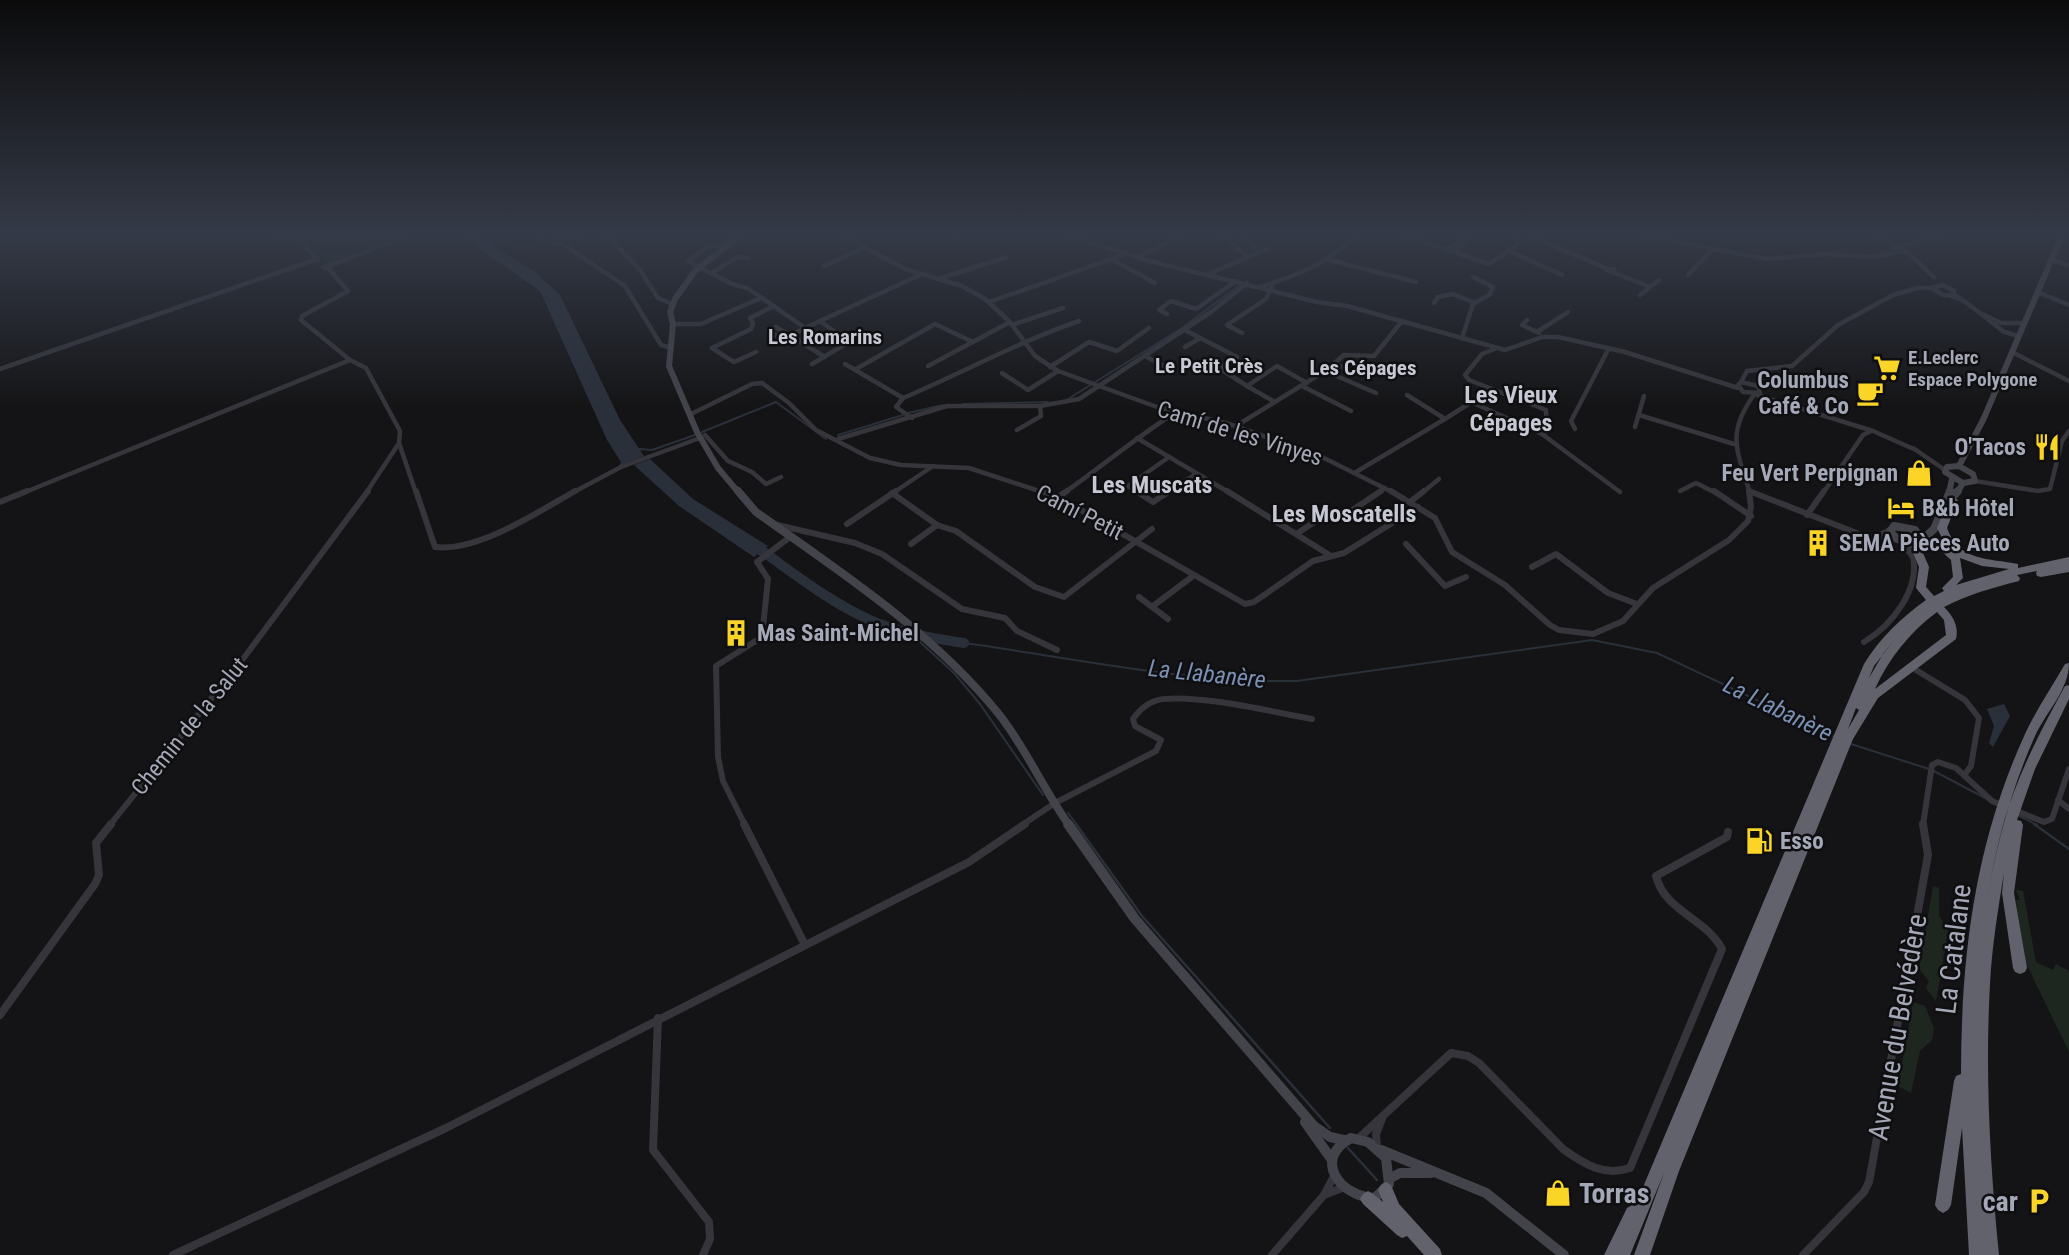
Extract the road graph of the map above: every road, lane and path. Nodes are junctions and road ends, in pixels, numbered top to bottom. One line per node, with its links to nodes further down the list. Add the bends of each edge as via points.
1 (217, 294): 71 (street)
2 (343, 294): 62 (street, via 301,320)
3 (630, 294): 54 (street, via 661,345)
4 (655, 294): 24 (street)
5 (680, 294): 24 (main road)
6 (753, 294): 20 (street)
7 (880, 294): 32 (street)
8 (975, 294): 21 (street, Camí de les Vinyes)
9 (1013, 294): 21 (street)
10 (1218, 294): 30 (street, via 1196,309 1171,301 1159,310)
11 (1233, 294): 42 (street)
12 (1269, 294): 44 (street, via 1227,326)
13 (1285, 294): 34 (street)
14 (1490, 294): 23 (street)
15 (1898, 294): 77 (street, via 1838,325 1795,365)
16 (1947, 294): 19 (street)
17 (2036, 294): 41 (main road)
18 (2041, 294): 25 (street)
19 (1952, 295): 29 (street)
20 (761, 298): 26 (street); 36 (street, via 701,324)
21 (989, 302): 35 (street, Camí de les Vinyes)
22 (1434, 303): 23 (street, via 1438,297 1453,294)
23 (1475, 303): 49 (street)
24 (672, 304): 36 (main road)
25 (2069, 305)
26 (774, 306): 38 (street); 58 (street, via 750,318 751,329 712,348 733,362)
27 (1063, 307): 35 (street)
28 (1568, 312): 43 (street)
29 (1980, 313): 37 (street); 40 (street)
30 (1167, 314)
31 (1527, 320): 43 (street, via 1522,325)
32 (820, 321): 38 (street); 61 (street, via 849,342)
33 (1079, 321): 51 (street)
34 (1402, 321): 49 (street); 65 (street, via 1374,356 1344,355)
35 (1011, 323): 51 (street, Camí de les Vinyes); 52 (street)
36 (673, 324): 54 (main road)
37 (2008, 324): 40 (street); 41 (street)
38 (805, 328): 46 (street)
39 (1149, 328): 67 (street, via 1117,351 1089,342)
40 (1998, 328): 45 (street)
41 (2022, 329): 45 (street); 53 (main road)
42 (1185, 330): 48 (street); 60 (street)
43 (1537, 332): 47 (street)
44 (1241, 333)
45 (2010, 335): 53 (street)
46 (789, 336): 50 (street); 50 (street, via 775,326 768,330 786,343)
47 (1547, 336): 56 (street, via 1512,350); 57 (street)
48 (1200, 338): 55 (street); 70 (street, via 1237,357)
49 (1462, 338): 56 (street)
50 (795, 340): 61 (street)
51 (1024, 340): 67 (street, Camí de les Vinyes); 89 (street, via 987,362)
52 (973, 342): 66 (street); 72 (street, via 935,324)
53 (2016, 344): 59 (main road)
54 (668, 347): 96 (main road, via 669,366)
55 (1185, 347)
56 (1497, 348): 84 (street, via 1482,354 1465,375)
57 (1609, 348): 83 (street); 104 (street, via 1571,421)
58 (756, 352)
59 (2012, 352): 78 (street); 99 (main road)
60 (1145, 356): 68 (street); 81 (street)
61 (825, 357): 63 (street)
62 (350, 360): 112 (street, via 366,368 372,378 400,431); 132 (street)
63 (813, 364)
64 (845, 364): 72 (street)
65 (1334, 364): 69 (street, via 1350,370); 75 (street)
66 (928, 366)
67 (1050, 367): 74 (street, Camí de les Vinyes)
68 (1166, 367)
69 (1358, 367)
70 (1220, 368): 73 (street, via 1210,362); 82 (street)
71 (0, 369)
72 (856, 369): 89 (street)
73 (1197, 370)
74 (1058, 371): 76 (street, via 1028,390); 81 (street, Camí de les Vinyes)
75 (1325, 372): 80 (street); 85 (street)
76 (1002, 373)
77 (1744, 375): 79 (street); 83 (street)
78 (2069, 381)
79 (1750, 383): 83 (street); 86 (street)
80 (1305, 384): 82 (street, via 1278,366); 91 (street); 94 (street)
81 (1095, 386): 93 (street, via 1067,403); 95 (street, Camí de les Vinyes)
82 (1247, 386): 91 (street)
83 (1741, 386): 86 (street); 90 (street)
84 (1492, 389): 92 (street); 108 (street, via 1546,410 1547,431)
85 (1376, 393)
86 (1757, 393): 90 (street); 101 (street)
87 (1407, 395): 100 (street)
88 (1644, 396): 98 (street)
89 (903, 398): 97 (street, via 896,406)
90 (1748, 401): 113 (street, via 1736,426)
91 (1275, 402): 102 (street)
92 (1471, 402): 100 (street); 108 (street)
93 (1040, 406): 97 (street, via 947,406); 105 (street, via 1041,416)
94 (1351, 411)
95 (1176, 412): 102 (street, Camí de les Vinyes); 110 (street)
96 (691, 414): 109 (main road); 111 (street, Camí Petit, via 762,383 816,430)
97 (908, 415): 111 (street)
98 (1639, 415): 103 (street); 113 (street)
99 (1984, 418): 117 (main road); 121 (main road, via 1968,462)
100 (1445, 419): 119 (street)
101 (1836, 421): 107 (street); 107 (street)
102 (1236, 426): 119 (street, Camí de les Vinyes)
103 (1635, 427)
104 (1575, 429)
105 (1017, 430)
106 (2069, 430): 121 (street, via 2050,489 2029,490)
107 (1868, 431): 114 (street); 114 (street, via 1893,436); 136 (street)
108 (1542, 434): 129 (street)
109 (702, 436): 112 (street, via 630,464 464,547 440,550 435,547); 122 (street, via 728,461 752,471 766,484); 138 (main road, via 731,485)
110 (1137, 438): 115 (street); 131 (street)
111 (836, 439): 116 (street, Camí Petit, via 882,463)
112 (399, 443): 181 (street, Chemin de la Salut, via 246,655 96,843 99,876 95,884)
113 (1734, 444): 128 (street)
114 (1916, 450): 118 (street)
115 (1169, 457): 120 (street); 120 (street, via 1128,486 1153,502)
116 (935, 466): 130 (street); 131 (street, Camí Petit, via 990,472)
117 (1959, 466): 118 (main road); 121 (main road)
118 (1947, 468): 124 (main road)
119 (1356, 472): 126 (street, Camí de les Vinyes)
120 (1196, 474): 145 (street)
121 (1972, 475): 125 (main road)
122 (781, 477)
123 (1439, 479): 133 (street)
124 (1952, 479): 125 (main road); 134 (main road)
125 (1963, 483): 134 (main road)
126 (1385, 488): 133 (street, Camí de les Vinyes); 145 (street, via 1345,515 1324,516)
127 (1680, 491): 137 (street, via 1703,484)
128 (1749, 491): 136 (street); 137 (street)
129 (1620, 492)
130 (892, 493): 139 (street); 140 (street)
131 (1058, 497): 148 (street, Camí Petit)
132 (0, 502)
133 (1410, 502): 135 (street, Camí de les Vinyes)
134 (1949, 502): 142 (main road); 155 (highway, via 1942,533 1971,558 2006,566)
135 (1418, 508): 153 (street, Camí Petit, via 1344,553); 161 (street, Camí de les Vinyes, via 1435,518 1452,552 1505,585 1550,625 1593,634 1623,621)
136 (1807, 515): 147 (street)
137 (1751, 516): 161 (street, Camí de les Vinyes, via 1737,534 1653,588)
138 (771, 523): 146 (main road); 166 (street, via 873,550 962,609 1005,618 1017,631)
139 (847, 524)
140 (937, 525): 148 (street, via 956,531 1035,587 1058,597); 151 (street)
141 (1152, 529): 148 (street)
142 (1934, 529): 144 (main road); 150 (main road)
143 (1890, 530): 144 (main road, via 1899,525); 147 (street); 149 (main road)
144 (1915, 530): 150 (main road)
145 (1298, 533): 153 (street)
146 (790, 537): 175 (main road, via 943,652 998,713); 179 (street, via 758,560 768,579 762,637 716,666 719,767)
147 (1872, 540): 149 (street, via 1886,537)
148 (1136, 541): 158 (street, Camí Petit)
149 (1899, 541): 150 (main road); 154 (street)
150 (1917, 543): 154 (street); 163 (highway, via 1951,553 1958,565 1958,578); 171 (highway, via 1924,567 1920,583 1954,631 1874,695)
151 (911, 544)
152 (1406, 544): 159 (street, via 1445,586)
153 (1331, 556): 158 (street, Camí Petit, via 1313,561 1245,604)
154 (1913, 557): 165 (street, via 1916,570 1906,597)
155 (2069, 559): 163 (highway, via 1971,583)
156 (1532, 567): 161 (street, via 1556,554 1608,593)
157 (2069, 568): 171 (highway, via 1979,588 1926,614 1884,657)
158 (1193, 576): 162 (street)
159 (1466, 577)
160 (1139, 597): 162 (street)
161 (1637, 604)
162 (1153, 606): 164 (street)
163 (1908, 616): 171 (highway, via 1869,664)
164 (1167, 619)
165 (1864, 642)
166 (1057, 650)
167 (2069, 667): 177 (highway, La Catalane, via 2039,717 2003,799)
168 (1916, 670): 173 (street, via 1965,700 1979,718 1971,766)
169 (2069, 688): 177 (highway)
170 (1312, 719): 175 (street, via 1163,699 1141,708 1133,719 1135,726 1161,740 1156,751)
171 (1842, 740): 190 (highway); 206 (highway)
172 (2069, 769): 174 (street)
173 (1965, 774): 174 (street, via 1978,791 2044,822 2052,819); 207 (street, Avenue du Belvédère, via 1944,762 1932,765 1928,776 1922,819 1928,855 1869,1182)
174 (2058, 800): 176 (street)
175 (1055, 803): 179 (street, via 969,862); 184 (main road, via 1135,919)
176 (2069, 809)
177 (2009, 820): 180 (highway, via 2008,892); 182 (highway, La Catalane, via 1973,955); 209 (highway, La Catalane, via 1992,914 1983,1015 1981,1115)
178 (1728, 832): 185 (street, via 1727,837 1656,876 1665,898 1722,949 1630,1168 1608,1173 1563,1149 1468,1056 1451,1054)
179 (803, 943): 183 (street)
180 (2020, 968)
181 (0, 1015)
182 (1969, 1016): 197 (highway); 208 (highway, La Catalane, via 1967,1117)
183 (658, 1018): 198 (street, via 446,1128); 199 (street, via 653,1150 709,1222 710,1243)
184 (1285, 1094): 187 (main road, via 1322,1132); 189 (main road)
185 (1387, 1109): 186 (street); 188 (street, via 1376,1134)
186 (1359, 1138): 187 (main road); 188 (main road)
187 (1344, 1140): 189 (main road)
188 (1379, 1148): 192 (main road); 193 (main road, via 1389,1163)
189 (1332, 1160): 191 (main road)
190 (1656, 1171): 204 (highway); 205 (highway)
191 (1334, 1176): 194 (main road); 195 (street)
192 (1468, 1183): 193 (main road, via 1414,1171); 203 (main road)
193 (1388, 1184): 196 (main road); 202 (highway, via 1393,1209)
194 (1342, 1188): 195 (street); 196 (main road)
195 (1324, 1195): 200 (street)
196 (1367, 1199): 201 (highway)
197 (1943, 1205)
198 (173, 1255)
199 (703, 1255)
200 (1272, 1255)
201 (1425, 1255)
202 (1434, 1255)
203 (1563, 1255)
204 (1612, 1255)
205 (1622, 1255)
206 (1639, 1255)
207 (1803, 1255)
208 (1977, 1255)
209 (1991, 1255)

